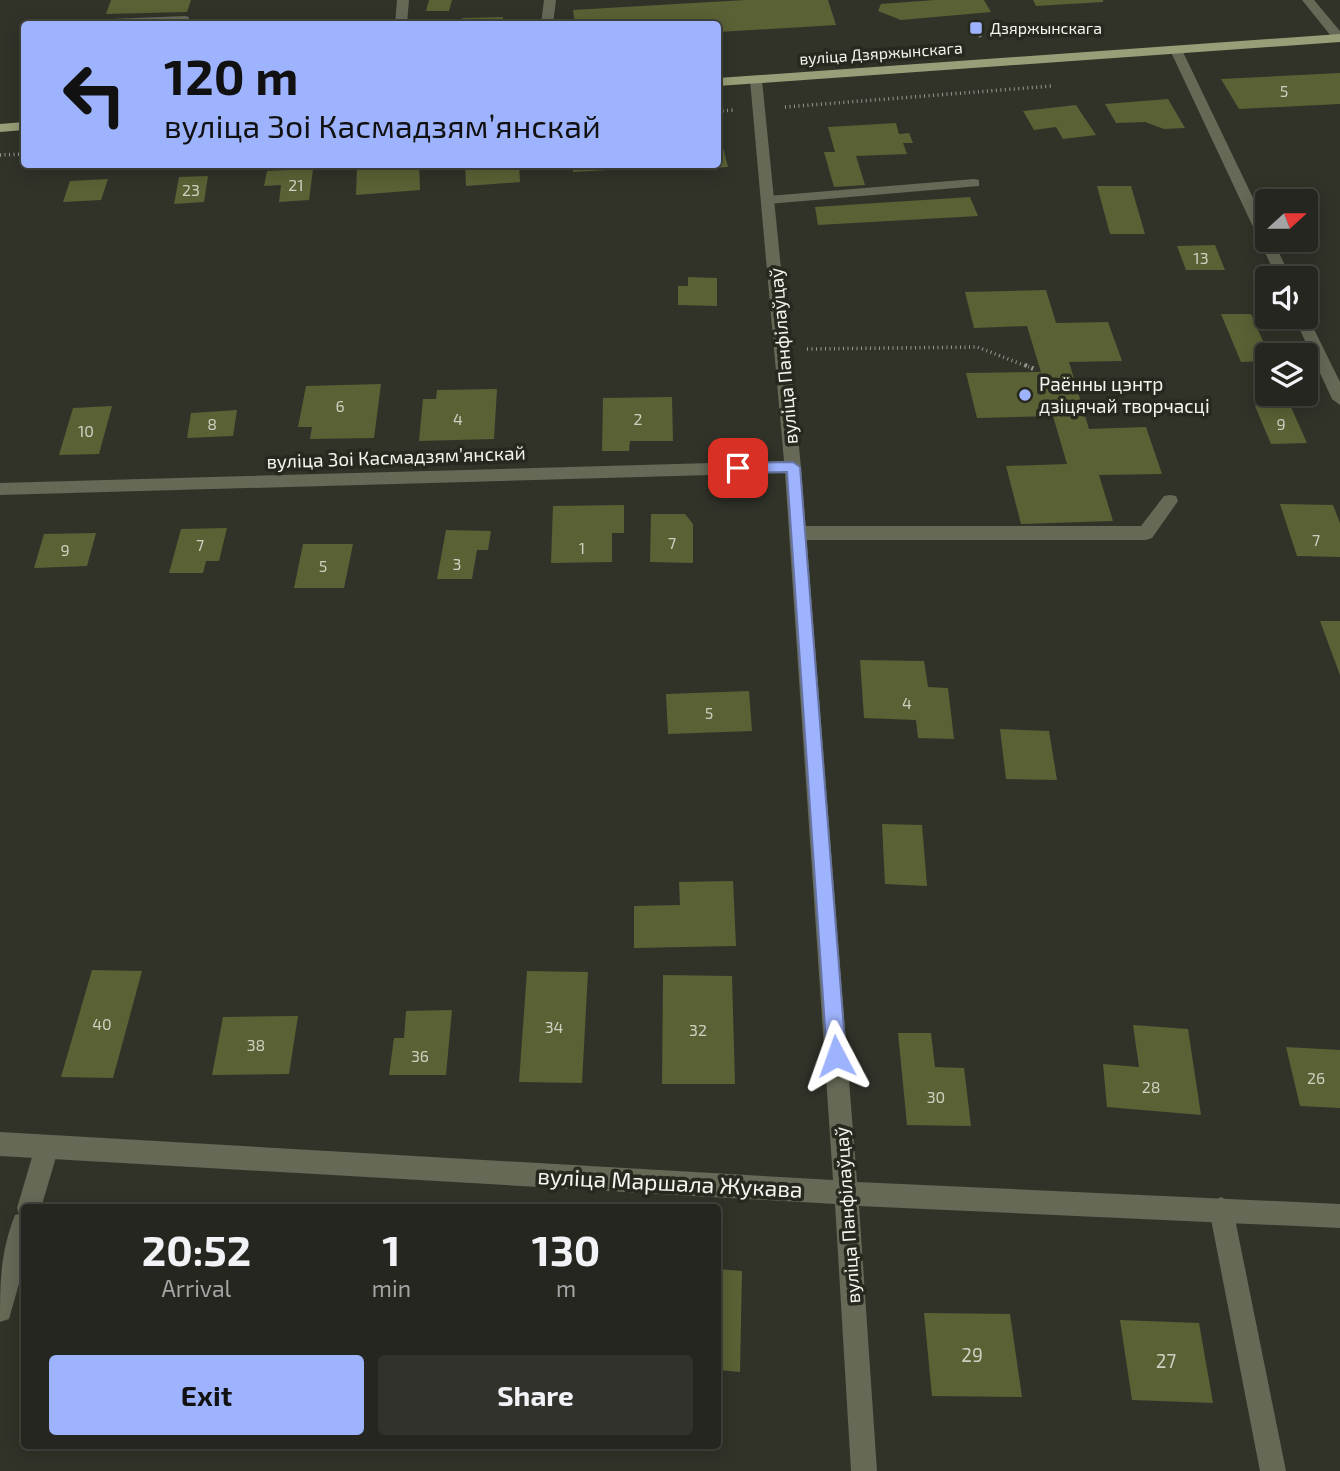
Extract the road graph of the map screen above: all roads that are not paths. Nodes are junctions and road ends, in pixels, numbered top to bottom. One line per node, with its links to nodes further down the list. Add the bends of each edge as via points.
1 (403, 0): 6 (street)
2 (550, 0): 7 (street)
3 (1308, 0): 8 (street)
4 (185, 20): 5 (street)
5 (160, 21)
6 (401, 21)
7 (547, 21)
8 (1339, 38): 9 (main road, вуліца Дзяржынскага)
9 (1176, 50): 10 (main road, вуліца Дзяржынскага); 16 (street)
10 (756, 80): 11 (main road, вуліца Дзяржынскага); 15 (street, вуліца Панфілаўцаў)
11 (721, 82)
12 (21, 126): 13 (main road)
13 (0, 128)
14 (974, 183): 15 (street)
15 (768, 200): 19 (street, вуліца Панфілаўцаў)
16 (1278, 266)
17 (1308, 329): 18 (street)
18 (1340, 399)
19 (793, 467): 20 (street, вуліца Зоі Касмадзямʼянскай); 22 (street, вуліца Панфілаўцаў)
20 (0, 489)
21 (1170, 501): 22 (street, via 1146,533)
22 (798, 533): 25 (street, вуліца Панфілаўцаў)
23 (0, 1144): 24 (street, вуліца Маршала Жукава)
24 (47, 1147): 25 (street, вуліца Маршала Жукава); 26 (street)
25 (846, 1194): 27 (street, вуліца Маршала Жукава); 31 (street, вуліца Панфілаўцаў)
26 (30, 1204)
27 (1222, 1209): 28 (street, вуліца Маршала Жукава); 32 (street)
28 (1340, 1216)
29 (21, 1235): 30 (street)
30 (0, 1310)
31 (864, 1471)
32 (1273, 1471)

